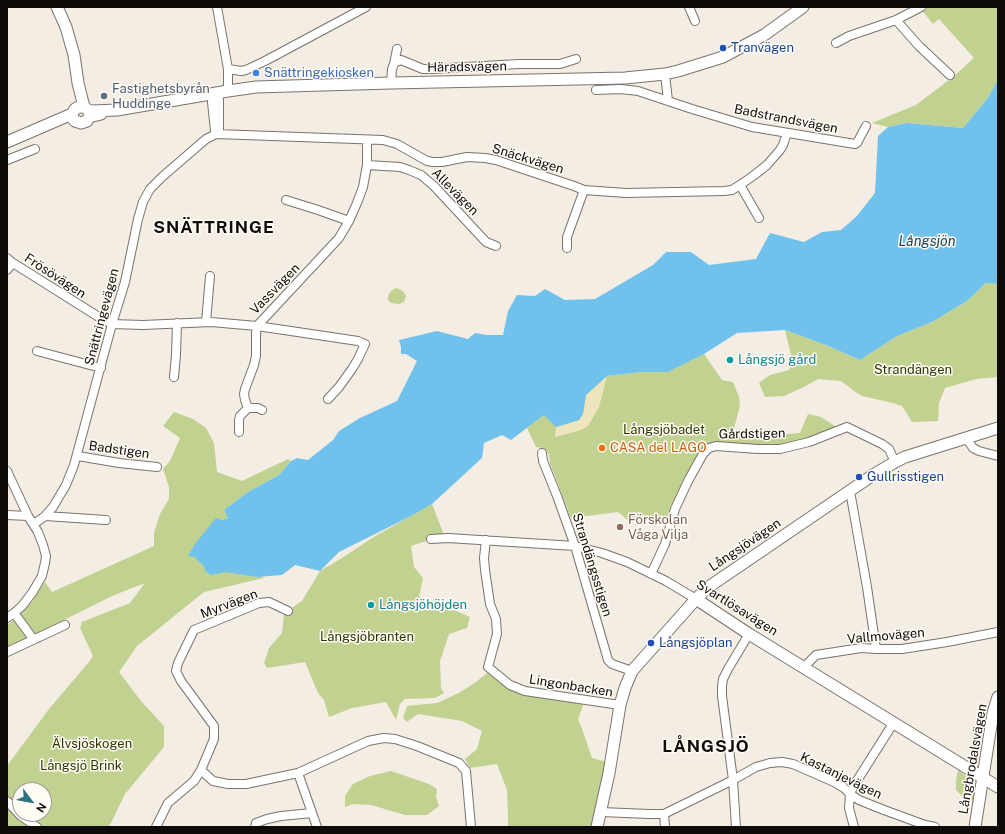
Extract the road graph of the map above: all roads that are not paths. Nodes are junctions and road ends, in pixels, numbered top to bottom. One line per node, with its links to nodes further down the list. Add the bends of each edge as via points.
1 (57, 7): 20 (street, via 74,55)
2 (216, 7): 13 (street)
3 (366, 7): 13 (street, via 246,70)
4 (689, 7): 8 (street)
5 (803, 7): 14 (street, Häradsvägen, via 764,35 723,57)
6 (921, 7): 7 (street)
7 (896, 20): 9 (street); 15 (street, via 919,46)
8 (695, 21)
9 (836, 43)
10 (397, 49): 12 (street)
11 (576, 59): 12 (street, Häradsvägen, via 560,64 431,69 423,69 401,60)
12 (394, 64): 16 (street)
13 (228, 69): 18 (street)
14 (665, 74): 16 (street, Häradsvägen, via 625,78); 19 (street)
15 (950, 74)
16 (391, 83): 18 (street, Häradsvägen, via 256,87)
17 (596, 90): 19 (street, Badstrandsvägen, via 638,91)
18 (220, 92): 20 (street, Häradsvägen, via 117,110); 25 (street, via 219,129)
19 (668, 101): 24 (street, Badstrandsvägen, via 752,127)
20 (81, 113): 23 (street, Häradsvägen)
21 (866, 126): 24 (street, Badstrandsvägen, via 855,144)
22 (11, 131): 23 (street)
23 (29, 133): 27 (street, Häradsvägen)
24 (787, 133): 31 (street, Snäckvägen, via 783,145 767,165)
25 (216, 134): 26 (street, Snäckvägen); 43 (street, Snättringevägen, via 206,139 162,177 146,197 138,218 125,282)
26 (367, 140): 30 (street, Vassvägen); 32 (street, Snäckvägen, via 389,141 433,162 474,157 496,160)
27 (7, 142)
28 (35, 149): 29 (street)
29 (7, 160)
30 (367, 165): 35 (street, Vassvägen, via 363,187); 36 (street, Allevägen, via 400,167 421,175 486,242)
31 (740, 185): 32 (street, Snäckvägen, via 724,191 626,193); 34 (street)
32 (584, 190): 37 (street, via 567,238)
33 (286, 200): 35 (street)
34 (759, 218)
35 (349, 221): 44 (street, Vassvägen, via 339,238)
36 (496, 246)
37 (567, 248)
38 (10, 260): 39 (street, Frösövägen); 43 (street, Frösövägen)
39 (7, 270)
40 (210, 276): 41 (street)
41 (206, 322): 42 (street, Frösövägen); 44 (street, Frösövägen)
42 (176, 323): 43 (street, Frösövägen); 47 (street)
43 (112, 324): 46 (street, Snättringevägen)
44 (257, 326): 48 (street, Frösövägen, via 365,344 352,369); 49 (street, Vassvägen, via 256,356 244,394)
45 (37, 351): 46 (street)
46 (101, 368): 55 (street, Snättringevägen)
47 (174, 377)
48 (328, 399)
49 (248, 408): 50 (street); 52 (street, via 240,416)
50 (262, 410)
51 (998, 428): 53 (street, Långsjövägen)
52 (239, 432)
53 (966, 438): 56 (street, via 973,448); 57 (street, Långsjövägen)
54 (542, 453): 68 (street, Strandängsstigen)
55 (78, 456): 58 (street, Badstigen); 63 (street, Snättringevägen, via 66,485)
56 (998, 456)
57 (894, 462): 60 (street, Långsjövägen); 69 (street, Gårdstigen, via 889,449 847,427 809,442 780,449 716,446 709,448 703,454 674,508 665,544)
58 (157, 467)
59 (7, 471): 62 (street)
60 (850, 491): 70 (street, Långsjövägen, via 705,590); 77 (street)
61 (7, 515): 62 (street)
62 (28, 516): 65 (street)
63 (45, 516): 64 (street); 65 (street, Snättringevägen)
64 (106, 520)
65 (34, 524): 72 (street, via 43,545 46,563 32,593)
66 (431, 539): 67 (street, Svartlösavägen)
67 (486, 540): 68 (street, Svartlösavägen); 82 (street, Lingonbacken, via 484,558 497,634 488,667 510,686 525,691)
68 (574, 546): 69 (street, Svartlösavägen, via 627,562); 80 (street, Strandängsstigen, via 608,660)
69 (651, 574): 70 (street, Svartlösavägen)
70 (696, 599): 75 (street, Svartlösavägen); 80 (street, Långsjövägen)
71 (288, 611): 84 (street, Myrvägen, via 269,602 259,603 194,630 176,671 214,726 214,739)
72 (9, 615): 76 (street, via 26,629)
73 (64, 625): 76 (street)
74 (998, 632): 77 (street, Vallmovägen, via 902,649)
75 (749, 634): 79 (street, Svartlösavägen); 87 (street, via 723,679 722,686)
76 (33, 639): 78 (street)
77 (876, 649): 79 (street, Vallmovägen, via 861,648 816,655)
78 (7, 652)
79 (804, 667): 83 (street, Svartlösavägen)
80 (632, 671): 82 (street, Långsjövägen)
81 (998, 697): 86 (street, Långbrodalsvägen)
82 (620, 706): 91 (street, Långsjövägen)
83 (894, 722): 86 (street, Svartlösavägen); 89 (street)
84 (201, 770): 85 (street, via 213,781 228,784 246,784); 95 (street, Myrvägen, via 194,781 168,803)
85 (298, 773): 92 (street); 98 (street, via 368,741 395,739 459,762 466,771)
86 (983, 778): 88 (street, Svartlösavägen); 104 (street, Långbrodalsvägen)
87 (733, 780): 89 (street, Kastanjevägen, via 756,768 782,762 793,764 834,782); 93 (street, Kastanjevägen); 101 (street)
88 (998, 787)
89 (850, 794): 102 (street, via 849,808); 103 (street, Kastanjevägen, via 884,810)
90 (7, 801): 94 (street)
91 (601, 812): 93 (street, Kastanjevägen); 99 (street, Långsjövägen)
92 (312, 813): 96 (street, via 268,819 256,823); 97 (street)
93 (664, 814): 100 (street)
94 (36, 827)
95 (156, 827)
96 (255, 827)
97 (317, 827)
98 (471, 827)
99 (597, 827)
100 (665, 827)
101 (736, 827)
102 (854, 827)
103 (935, 827)
104 (975, 827)

